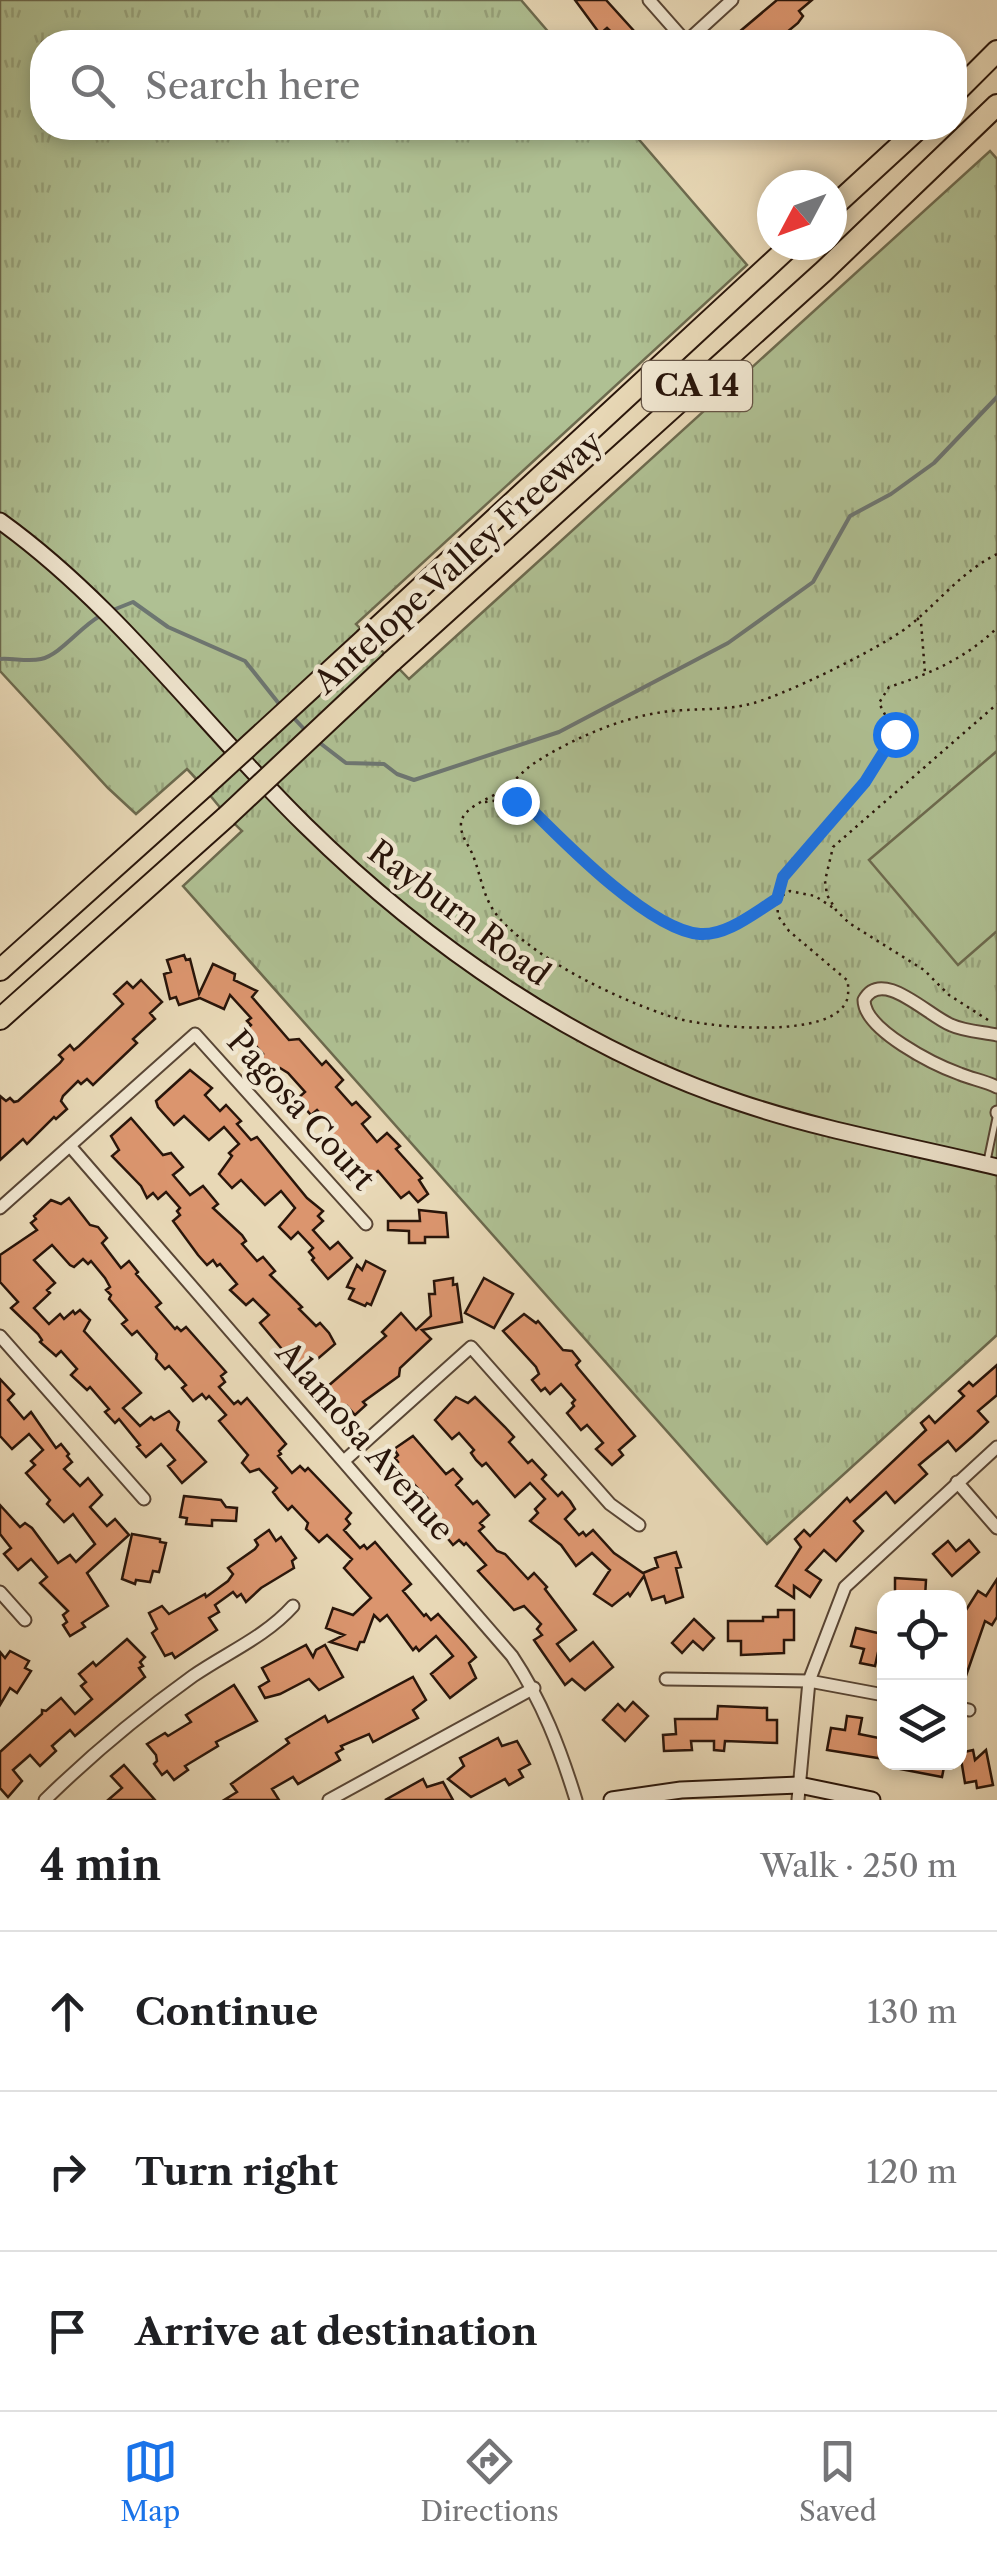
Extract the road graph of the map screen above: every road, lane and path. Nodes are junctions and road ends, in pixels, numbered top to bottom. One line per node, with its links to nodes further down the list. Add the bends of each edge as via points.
1 (649, 0): 3 (street)
2 (732, 0): 4 (street)
3 (675, 30)
4 (699, 30)
5 (997, 51): 6 (highway)
6 (967, 81)
7 (997, 104): 8 (highway, Antelope Valley Freeway / CA 14, bridge)
8 (967, 133)
9 (906, 140): 11 (highway)
10 (960, 140): 23 (highway, Antelope Valley Freeway / CA 14, bridge)
11 (847, 194)
12 (776, 260): 22 (highway, Antelope Valley Freeway / CA 14, bridge)
13 (0, 522): 29 (street, Rayburn Road, via 108,612 354,872 521,996 590,1037 737,1102)
14 (997, 554): 15 (path, via 966,571)
15 (918, 618): 17 (path); 19 (path, via 765,700 660,712 572,743)
16 (997, 628): 17 (path)
17 (925, 675): 20 (path, via 882,694 879,703 895,734 865,782 783,877)
18 (997, 704): 21 (path, via 833,847 825,881)
19 (481, 803): 20 (path, via 526,804 625,895 686,931 728,928); 20 (path, via 465,812 463,837 502,921 591,982 675,1018 771,1028 823,1021 841,1010 849,998 848,980 789,932)
20 (777, 899): 21 (path, via 796,890)
21 (836, 910): 24 (path)
22 (0, 970)
23 (0, 1019)
24 (997, 1026)
25 (997, 1035): 26 (street, via 953,1027 895,990 874,990 864,1000 868,1015 900,1043)
26 (997, 1088)
27 (997, 1113): 29 (lane)
28 (70, 1146): 30 (street); 31 (street, Pagosa Court, via 195,1034); 34 (street, Alamosa Avenue)
29 (992, 1165)
30 (0, 1208)
31 (366, 1224)
32 (0, 1336): 36 (street)
33 (997, 1447): 35 (street)
34 (345, 1460): 37 (street, via 471,1347 610,1504); 44 (street, Alamosa Avenue)
35 (957, 1482): 38 (street); 43 (street, via 845,1587)
36 (144, 1499)
37 (639, 1525)
38 (997, 1528)
39 (0, 1592): 41 (street)
40 (294, 1606): 47 (street, via 273,1628 195,1675 102,1745)
41 (25, 1620)
42 (666, 1679): 43 (street)
43 (809, 1681): 45 (street); 46 (street)
44 (534, 1688): 48 (street); 49 (street, Alamosa Avenue)
45 (877, 1694)
46 (798, 1793): 50 (street, via 681,1790); 51 (street)
47 (46, 1800)
48 (329, 1800)
49 (576, 1800)
50 (612, 1800)
51 (872, 1800)

